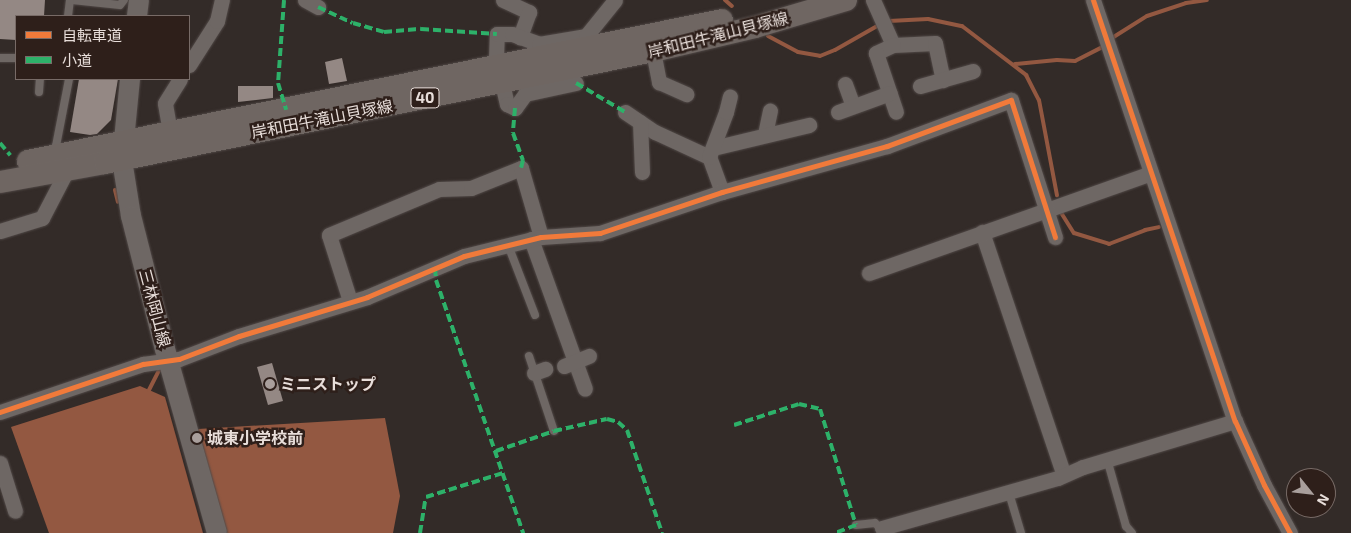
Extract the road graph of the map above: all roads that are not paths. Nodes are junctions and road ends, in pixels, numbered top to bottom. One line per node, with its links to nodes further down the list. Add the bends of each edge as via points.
1 (71, 0): 2 (lane, via 120,5); 12 (lane)
2 (124, 0)
3 (139, 0): 13 (main road)
4 (222, 0): 19 (street, via 217,21)
5 (502, 0): 14 (street, via 528,12)
6 (615, 0): 11 (street)
7 (797, 0): 21 (main road, 岸和田牛滝山貝塚線 / 40)
8 (846, 0): 16 (main road, 岸和田牛滝山貝塚線 / 40)
9 (874, 0): 15 (street)
10 (1093, 0): 48 (street)
11 (601, 6): 14 (street, via 586,36 539,44)
12 (68, 15)
13 (137, 15)
14 (520, 37): 21 (street, via 497,34 496,58)
15 (893, 45): 26 (street, via 935,43); 31 (street, via 876,53)
16 (653, 52): 21 (main road, 岸和田牛滝山貝塚線 / 40); 32 (street, via 659,82)
17 (0, 58): 18 (lane)
18 (15, 58)
19 (190, 63)
20 (973, 71): 26 (street)
21 (501, 74): 27 (street, via 507,104 516,108 525,94); 41 (main road, 岸和田牛滝山貝塚線 / 40); 43 (main road, 岸和田牛滝山貝塚線 / 40)
22 (40, 80): 30 (lane)
23 (69, 80): 45 (lane, via 56,146)
24 (130, 80): 43 (main road, 三林岡山線)
25 (179, 80): 41 (street, via 165,103)
26 (943, 80): 29 (street)
27 (576, 83)
28 (845, 84): 34 (street)
29 (920, 86)
30 (39, 92)
31 (890, 93): 34 (street); 38 (street)
32 (686, 94)
33 (730, 96): 44 (street)
34 (853, 106): 37 (street)
35 (625, 112): 39 (street)
36 (770, 112): 42 (street)
37 (838, 112)
38 (896, 112)
39 (640, 122): 44 (street, via 656,132); 47 (street)
40 (809, 125): 42 (street)
41 (170, 132): 43 (main road, 岸和田牛滝山貝塚線 / 40)
42 (765, 134): 44 (street)
43 (122, 150): 45 (main road, 岸和田牛滝山貝塚線 / 40); 61 (main road, 三林岡山線, via 131,216)
44 (711, 153): 50 (street)
45 (62, 163): 46 (main road, 岸和田牛滝山貝塚線 / 40); 49 (main road, 岸和田牛滝山貝塚線 / 40); 52 (street, via 42,218)
46 (0, 167)
47 (642, 172)
48 (1151, 172): 51 (street); 64 (street)
49 (0, 182)
50 (722, 192): 51 (street, via 886,146 1011,100); 55 (street, via 600,234)
51 (1045, 209): 53 (street); 54 (street)
52 (0, 231)
53 (982, 232): 57 (street); 68 (street)
54 (1055, 237)
55 (536, 238): 56 (street); 58 (street, via 521,168 471,188 439,189 329,235); 62 (street, via 561,303)
56 (508, 245): 58 (street, via 464,256 367,297); 59 (lane)
57 (869, 273)
58 (350, 301): 61 (street)
59 (535, 315)
60 (529, 356): 65 (lane, via 540,371)
61 (168, 360): 63 (street, via 143,364); 73 (main road, 三林岡山線)
62 (586, 389)
63 (0, 412)
64 (1234, 420): 66 (street); 76 (street)
65 (554, 431)
66 (1107, 459): 68 (street); 75 (lane, via 1126,526)
67 (0, 463): 70 (street)
68 (1064, 475): 69 (street)
69 (1010, 492): 72 (street); 74 (lane)
70 (15, 512)
71 (856, 525): 72 (lane, via 875,523)
72 (883, 530)
73 (218, 533)
74 (1021, 533)
75 (1132, 533)
76 (1290, 533)

